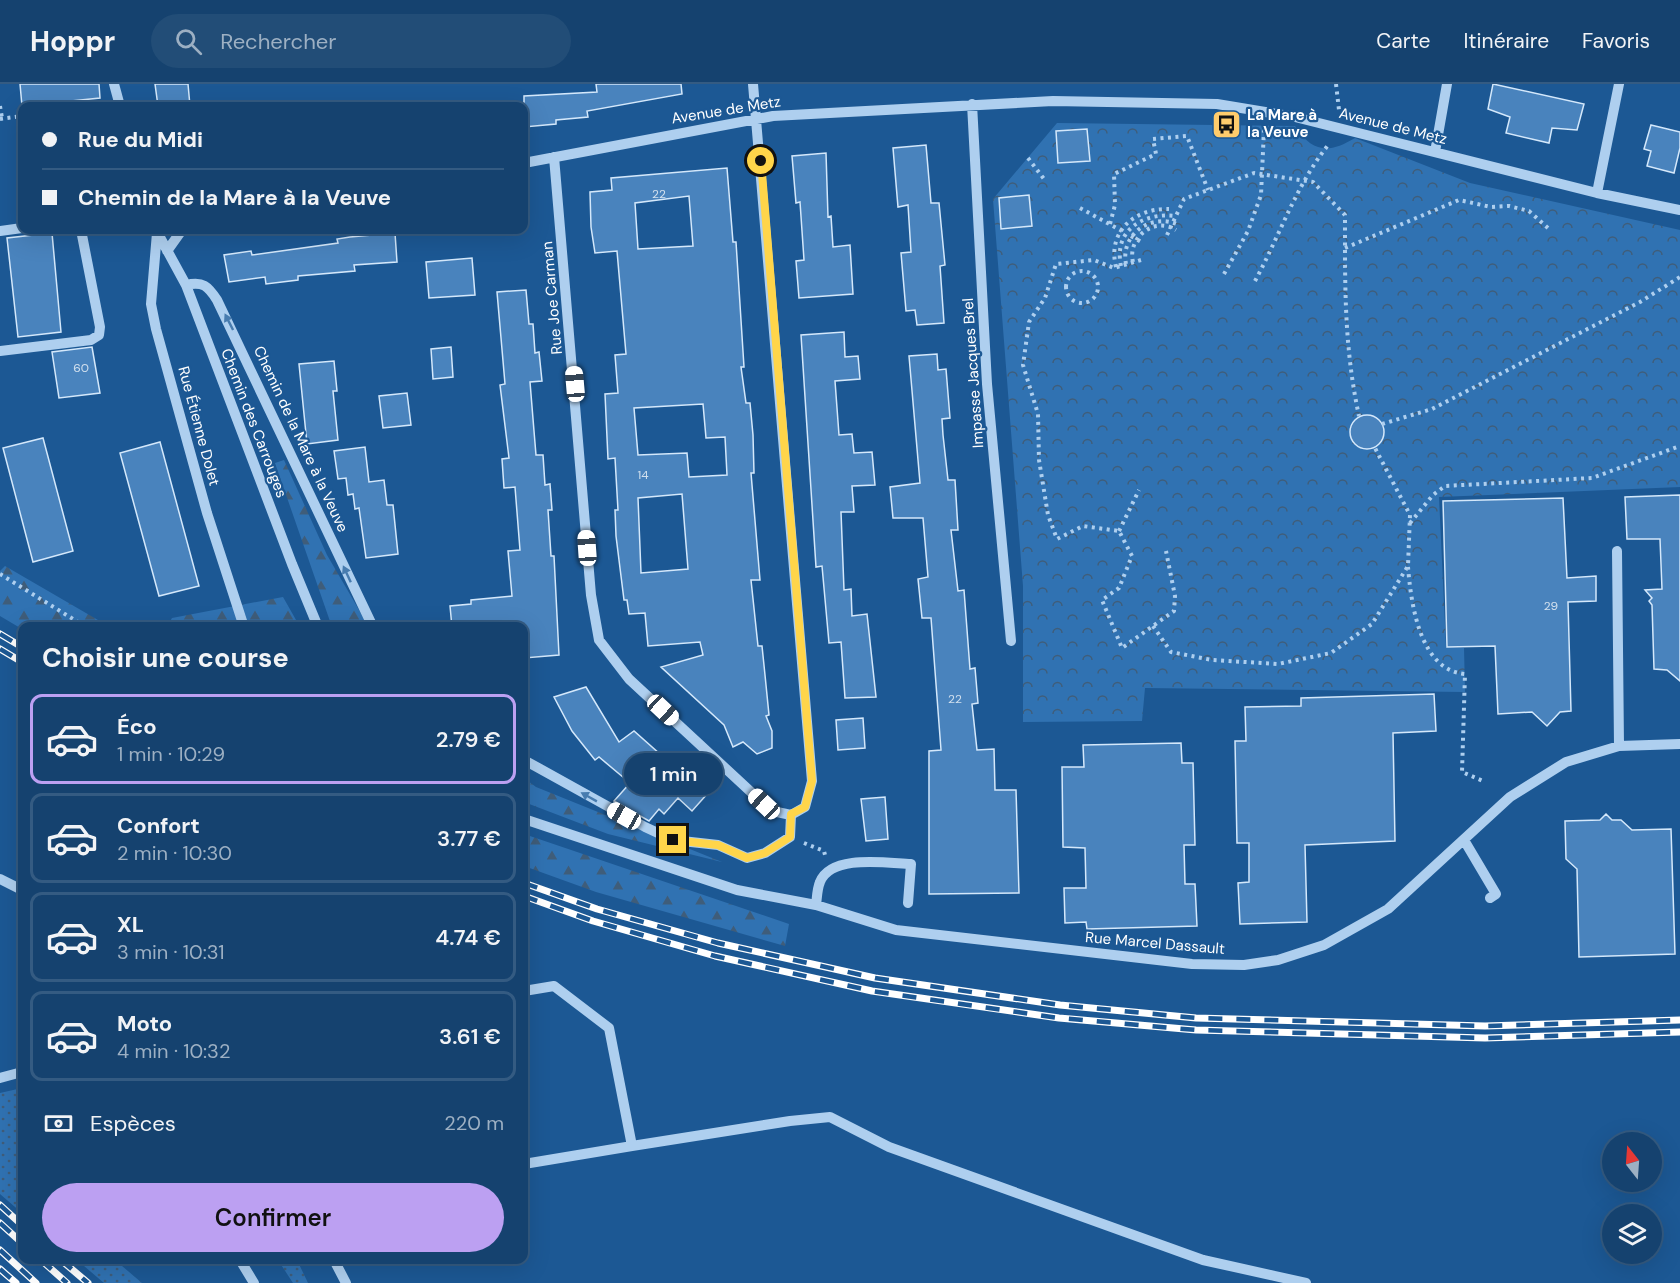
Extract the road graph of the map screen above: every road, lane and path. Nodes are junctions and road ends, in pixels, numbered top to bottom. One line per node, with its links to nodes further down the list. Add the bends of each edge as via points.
1 (114, 84): 6 (street)
2 (753, 84): 10 (street)
3 (1336, 84): 13 (path)
4 (1447, 84): 14 (street)
5 (1619, 84): 22 (street)
6 (119, 102)
7 (972, 104): 10 (street, Avenue de Metz); 13 (street, Avenue de Metz, via 1217,104); 69 (street, Impasse Jacques Brel, via 987,384)
8 (0, 106): 11 (path)
9 (18, 117): 11 (path)
10 (757, 118): 15 (street, Avenue de Metz); 74 (street, via 812,781 805,807)
11 (1, 119)
12 (1264, 125): 18 (path)
13 (1340, 128): 14 (street, Avenue de Metz); 20 (path)
14 (1435, 152): 22 (street, Avenue de Metz)
15 (554, 157): 17 (street, Avenue de Metz); 74 (street, Rue Joe Carman, via 591,595 599,640 629,679 764,804 777,813)
16 (1028, 158): 19 (path)
17 (528, 162)
18 (1263, 174): 20 (path); 21 (path, via 1254,173); 47 (path, via 1261,195 1248,231)
19 (1044, 179)
20 (1305, 180): 42 (path, via 1313,182 1345,215); 49 (path)
21 (1208, 190): 26 (path, via 1184,199); 27 (path, via 1187,135 1153,139 1156,154 1114,174 1115,205)
22 (1597, 193): 25 (street, Avenue de Metz)
23 (1080, 208): 27 (path)
24 (1169, 209): 46 (path, via 1147,210 1124,226 1114,253)
25 (1680, 210)
26 (1176, 216): 29 (path); 33 (path, via 1144,218)
27 (1110, 224): 33 (path)
28 (1179, 225): 29 (path)
29 (1173, 226): 38 (path); 39 (path, via 1151,222); 40 (path, via 1146,229)
30 (1548, 228): 42 (path, via 1529,211 1459,200)
31 (18, 229): 32 (street)
32 (0, 231)
33 (1126, 233): 39 (path); 46 (path)
34 (82, 234): 52 (street, via 99,335 91,340)
35 (156, 234): 65 (street, Rue Étienne Dolet, via 152,304 156,329 207,513)
36 (158, 234): 43 (street, Chemin des Carrouges)
37 (179, 234): 43 (street)
38 (1167, 235)
39 (1131, 236): 40 (path); 46 (path)
40 (1136, 239): 41 (path); 45 (path)
41 (1143, 243)
42 (1345, 248): 53 (path, via 1345,324)
43 (167, 250): 50 (street, Chemin des Carrouges)
44 (1142, 260): 45 (path)
45 (1132, 262): 46 (path)
46 (1121, 266): 59 (path, via 1094,260 1056,264 1045,298 1029,322 1023,365 1038,414 1039,460 1048,515 1057,539 1083,526)
47 (1224, 274)
48 (1680, 277): 54 (path, via 1640,302 1432,410)
49 (1255, 281)
50 (186, 285): 66 (street, Chemin des Carrouges); 67 (street, Chemin de la Mare à la Veuve, one-way to 50, via 217,300 209,287 199,282)
51 (1077, 303): 51 (path, via 1068,297 1066,280 1073,273 1088,272 1096,278 1097,294 1089,302)
52 (0, 351)
53 (1359, 416)
54 (1382, 424)
55 (1680, 446): 58 (path, via 1592,478 1444,486)
56 (1375, 448): 58 (path, via 1410,515)
57 (1139, 490): 59 (path)
58 (1410, 524): 62 (path)
59 (1119, 531): 68 (path, via 1132,556 1119,588 1102,600 1122,648)
60 (1617, 550): 71 (street)
61 (1166, 551): 68 (path, via 1174,611)
62 (1408, 566): 68 (path, via 1372,624 1331,653 1278,664 1212,660 1171,652); 73 (path, via 1420,634 1438,661 1465,674 1462,772)
63 (0, 574): 64 (path)
64 (78, 622)
65 (242, 622)
66 (316, 622)
67 (371, 622)
68 (1153, 626)
69 (1011, 641)
70 (1680, 744): 71 (street, Rue Marcel Dassault)
71 (1619, 746): 76 (street, Rue Marcel Dassault, via 1566,762 1510,797)
72 (528, 762): 74 (street, one-way to 72, via 790,837 765,853 747,858 718,845 673,840)
73 (1483, 781)
74 (791, 814)
75 (528, 820): 81 (street, Rue Marcel Dassault, via 737,890)
76 (1464, 840): 79 (street, via 1496,894); 81 (street, Rue Marcel Dassault, via 1388,909 1324,945 1278,960 1244,965 1192,964 896,930)
77 (0, 879): 78 (street)
78 (18, 888)
79 (1490, 898)
80 (909, 903): 81 (street, via 911,864 843,863 820,881)
81 (816, 905)
82 (528, 990): 85 (street, via 554,986 609,1028)
83 (18, 1073): 84 (street)
84 (0, 1078)
85 (632, 1146): 86 (street); 91 (street, via 830,1117 889,1147 1203,1260)
86 (528, 1163)
87 (242, 1264): 89 (street)
88 (336, 1264): 90 (street)
89 (254, 1283)
90 (346, 1283)
91 (1306, 1283)

